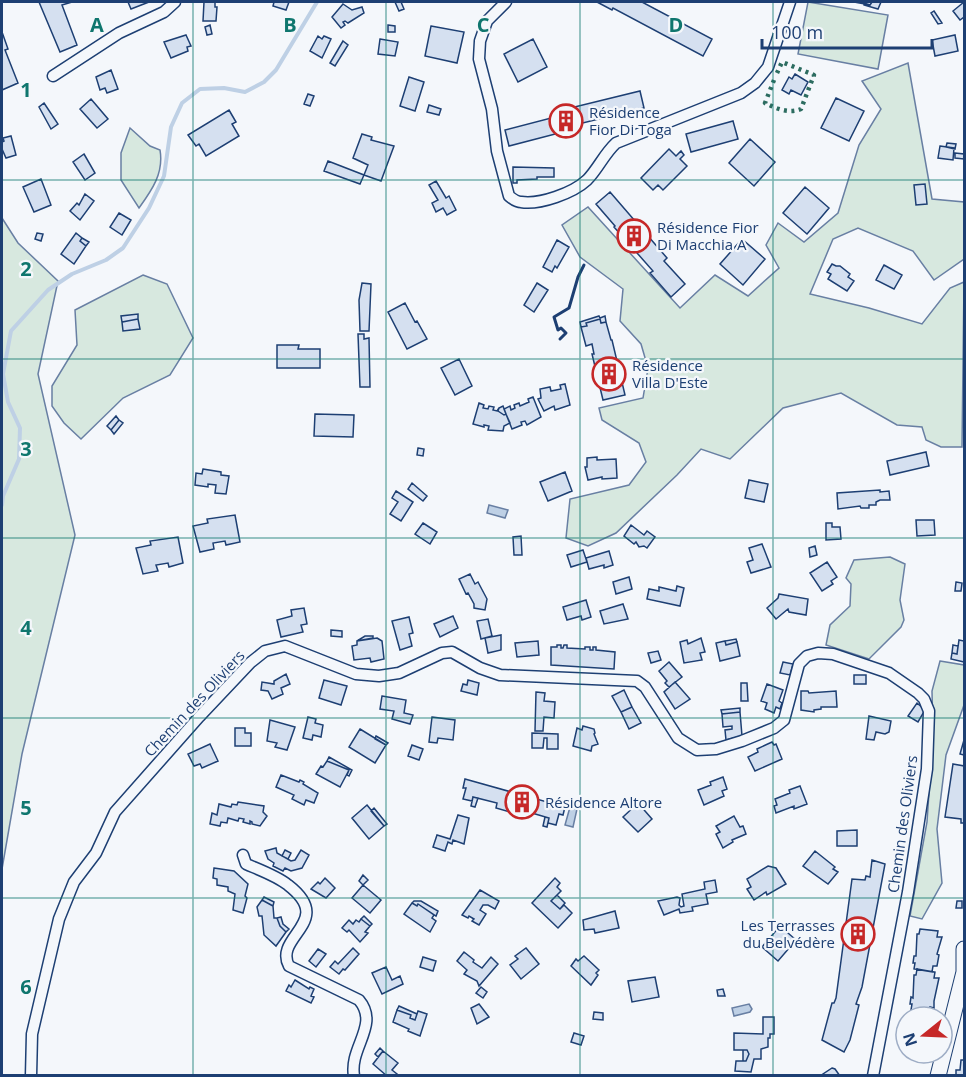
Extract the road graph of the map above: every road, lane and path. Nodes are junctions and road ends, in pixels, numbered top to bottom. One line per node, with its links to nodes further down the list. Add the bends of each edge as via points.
1 (175, 2): 4 (street)
2 (506, 2): 3 (street, via 487,21 478,59 492,109 499,161 509,196 518,202 536,202 574,190 588,179 616,143 741,93 755,83 768,67)
3 (790, 2)
4 (53, 76)
5 (243, 855): 8 (street, via 246,864 287,883 307,908 306,921 288,948 285,959 289,966 359,1000 366,1008 368,1018 352,1066)
6 (964, 949): 10 (street, via 964,972)
7 (31, 1076): 9 (street, Chemin des Oliviers, via 32,1034 59,919 74,882 96,853 115,812 250,663 265,651 285,646 356,674 399,673 452,652 500,675 637,681 678,738 697,750 742,741 784,720 799,664 807,656 833,654 897,677 918,693 929,711 927,770)
8 (354, 1076)
9 (873, 1076)
10 (938, 1076)

